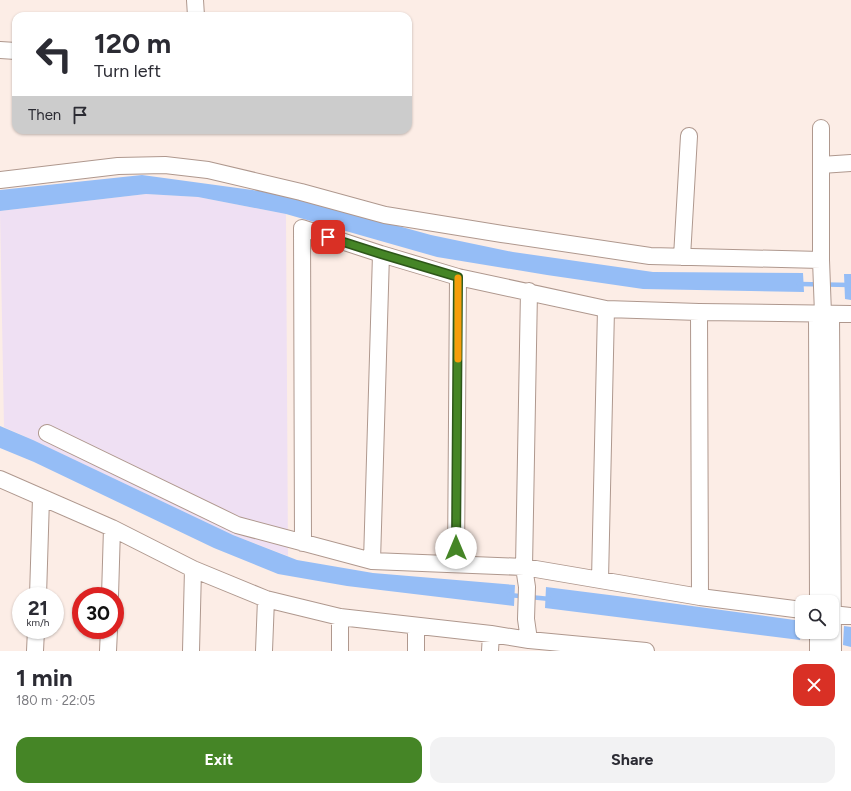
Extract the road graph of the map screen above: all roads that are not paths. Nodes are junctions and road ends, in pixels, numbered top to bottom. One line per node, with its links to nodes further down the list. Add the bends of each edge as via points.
1 (195, 0): 2 (street)
2 (196, 12)
3 (0, 50): 4 (street)
4 (12, 51)
5 (821, 128): 8 (street)
6 (690, 136): 11 (street)
7 (851, 163): 8 (street)
8 (821, 165): 12 (street)
9 (0, 180): 11 (street, via 118,166 165,165 208,170 385,215 642,255)
10 (381, 254): 13 (street); 23 (street, via 302,228); 24 (street)
11 (682, 257): 12 (street)
12 (821, 266): 17 (street)
13 (458, 277): 14 (street); 25 (street)
14 (529, 291): 15 (street); 26 (street)
15 (606, 309): 16 (street); 28 (street)
16 (699, 312): 17 (street); 33 (street)
17 (824, 314): 18 (street); 31 (street); 32 (street)
18 (851, 314)
19 (47, 432): 23 (street, via 236,525)
20 (0, 479): 21 (street)
21 (41, 498): 22 (street); 29 (street)
22 (112, 528): 27 (street); 30 (street)
23 (303, 543): 24 (street)
24 (372, 561): 25 (street)
25 (456, 564): 26 (street)
26 (524, 567): 28 (street); 45 (street)
27 (193, 569): 34 (street); 49 (street)
28 (600, 580): 33 (street)
29 (38, 587)
30 (110, 587)
31 (818, 595)
32 (831, 595)
33 (700, 597): 35 (street)
34 (266, 599): 38 (street); 50 (street)
35 (795, 609)
36 (839, 615): 37 (street)
37 (851, 616)
38 (340, 617): 39 (street); 51 (street)
39 (416, 626): 40 (street); 52 (street)
40 (491, 634): 45 (street); 53 (street)
41 (36, 639): 47 (street)
42 (109, 639): 48 (street)
43 (818, 639): 55 (street)
44 (833, 639): 56 (street)
45 (529, 640): 46 (street)
46 (578, 648): 54 (street)
47 (36, 651)
48 (108, 651)
49 (190, 651)
50 (264, 651)
51 (340, 651)
52 (416, 651)
53 (490, 651)
54 (646, 651)
55 (818, 651)
56 (833, 651)

